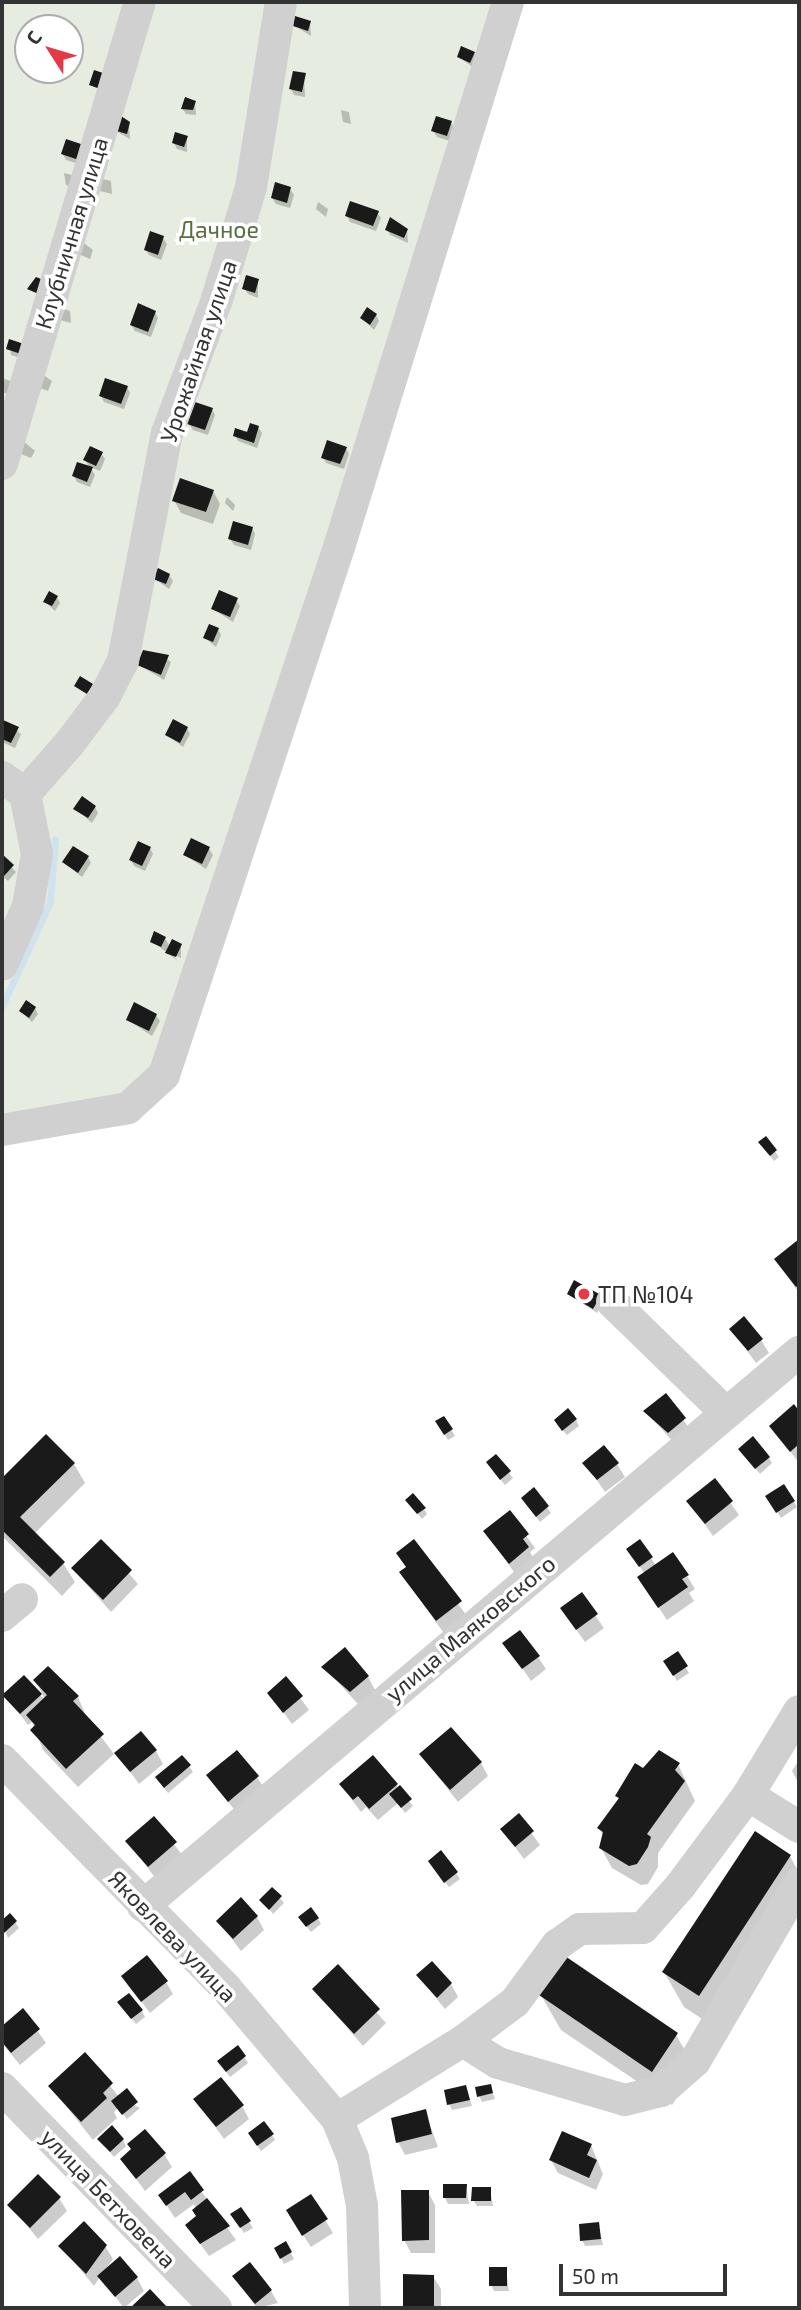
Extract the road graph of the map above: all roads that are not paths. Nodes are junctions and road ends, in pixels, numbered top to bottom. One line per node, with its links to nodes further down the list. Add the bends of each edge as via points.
1 (141, 2): 4 (street, Клубничная улица)
2 (281, 2): 5 (street, Урожайная улица, via 251,187 217,299 167,433 123,661 105,696 76,735)
3 (508, 2): 7 (street, via 340,544 164,1075 128,1108)
4 (2, 464)
5 (13, 785): 6 (street, via 37,854 28,906)
6 (2, 965)
7 (2, 1130)
8 (612, 1302): 10 (street)
9 (799, 1352): 10 (street, улица Маяковского)
10 (726, 1413): 16 (street, улица Маяковского)
11 (799, 1711): 13 (street)
12 (2, 1760): 16 (street, Яковлева улица)
13 (748, 1795): 14 (street); 17 (street, via 643,1928 580,1929 557,1945 516,2002)
14 (799, 1827)
15 (799, 1883): 17 (street, via 695,2061 661,2091 625,2099 498,2063)
16 (143, 1906): 19 (street, Яковлева улица, via 226,1988)
17 (463, 2041): 19 (street)
18 (2, 2088): 20 (street, улица Бетховена)
19 (337, 2119): 21 (street, Яковлева улица, via 353,2158 362,2206)
20 (216, 2308)
21 (365, 2308)

